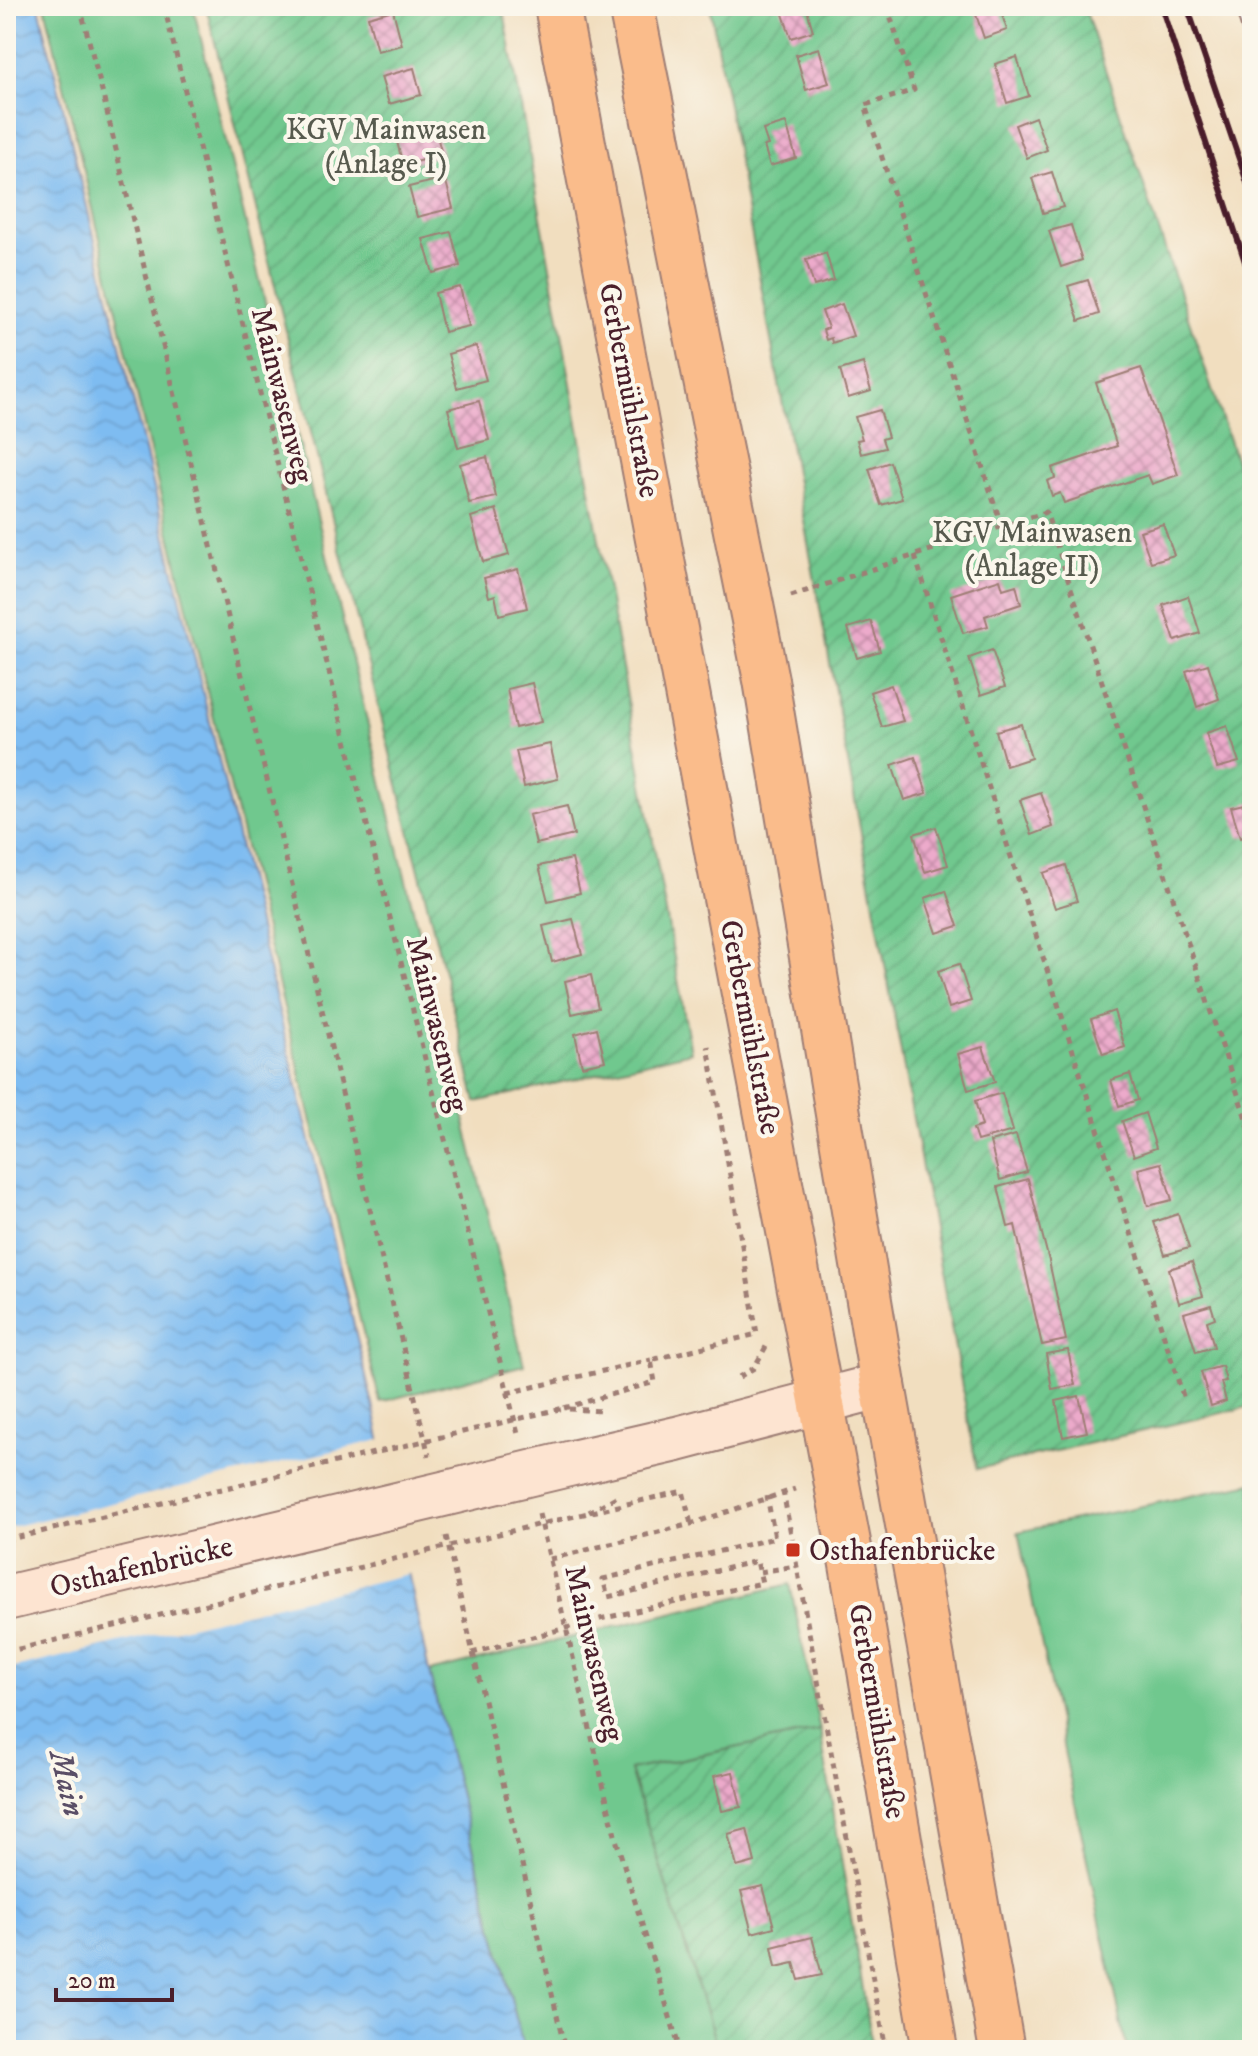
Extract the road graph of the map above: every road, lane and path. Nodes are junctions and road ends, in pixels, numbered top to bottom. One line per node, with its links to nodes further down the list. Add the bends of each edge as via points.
1 (80, 6): 23 (path)
2 (164, 6): 17 (path, Mainwasenweg)
3 (557, 6): 18 (main road, Gerbermühlstraße)
4 (631, 6): 16 (main road, Gerbermühlstraße, via 766,680)
5 (887, 6): 8 (path, via 914,90 865,105)
6 (1246, 6): 7 (lane)
7 (1252, 26)
8 (1002, 527): 9 (path); 11 (path, via 1046,512)
9 (915, 556): 10 (path); 19 (path)
10 (789, 597)
11 (1252, 1137)
12 (752, 1309): 14 (path, via 757,1334)
13 (770, 1333): 15 (path, via 754,1368)
14 (651, 1360): 17 (path); 20 (path, via 655,1382)
15 (731, 1383)
16 (883, 1385): 18 (street, Osthafenbrücke); 42 (main road, Gerbermühlstraße)
17 (507, 1393): 22 (path, Mainwasenweg)
18 (820, 1401): 34 (street, Osthafenbrücke, bridge); 41 (main road, Gerbermühlstraße)
19 (1185, 1402)
20 (564, 1408): 21 (path); 30 (path, bridge)
21 (606, 1411)
22 (519, 1438)
23 (431, 1466)
24 (801, 1487): 25 (path)
25 (783, 1491): 26 (path); 32 (path)
26 (767, 1496): 28 (path); 33 (path, via 775,1538 603,1579 608,1597 757,1561)
27 (539, 1514): 31 (path, Mainwasenweg)
28 (691, 1524): 31 (path); 36 (path, bridge, via 683,1491)
29 (445, 1528): 37 (path)
30 (6, 1540)
31 (550, 1559): 35 (path, Mainwasenweg)
32 (796, 1566): 33 (path); 40 (path)
33 (760, 1572): 35 (path, via 762,1583)
34 (6, 1598)
35 (565, 1628): 37 (path); 39 (path, Mainwasenweg, via 616,1839)
36 (6, 1652)
37 (472, 1653): 38 (path)
38 (565, 2050)
39 (680, 2050)
40 (886, 2050)
41 (935, 2050)
42 (1002, 2050)

